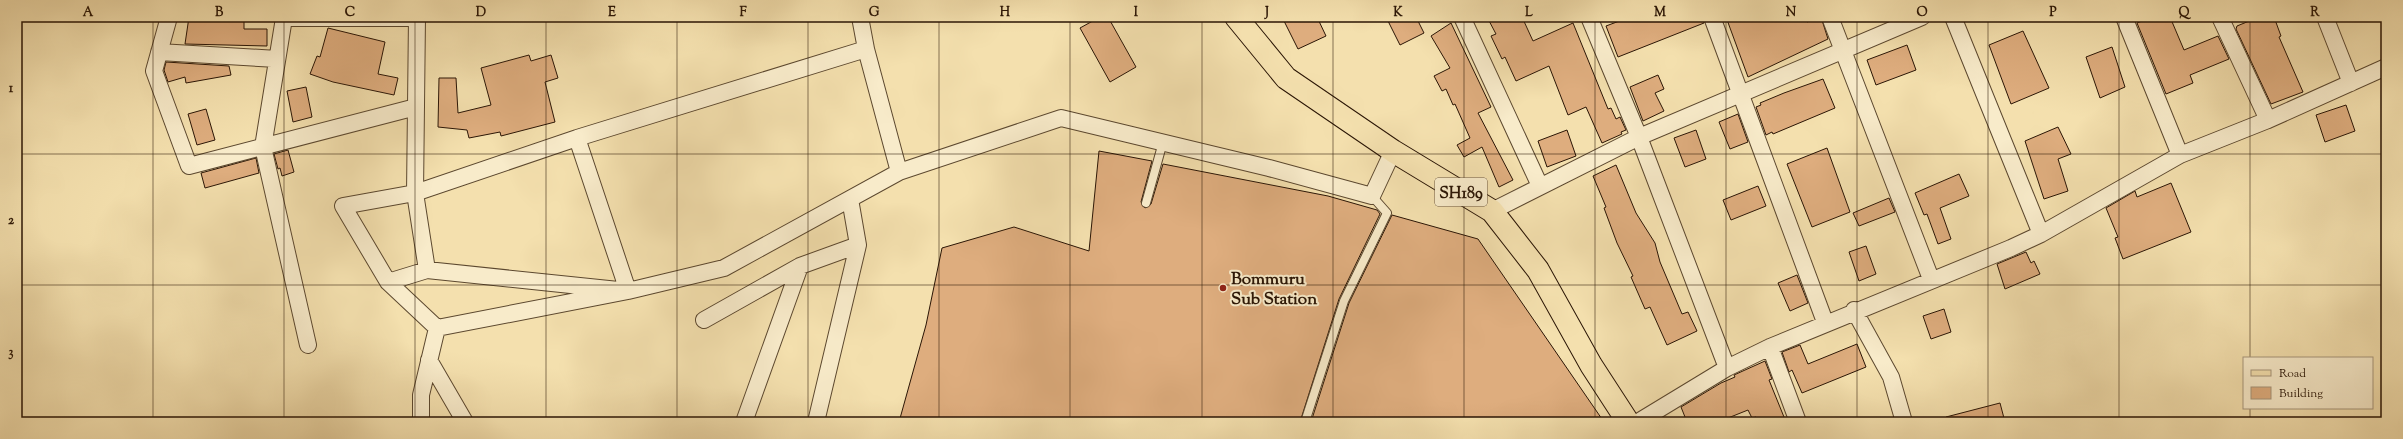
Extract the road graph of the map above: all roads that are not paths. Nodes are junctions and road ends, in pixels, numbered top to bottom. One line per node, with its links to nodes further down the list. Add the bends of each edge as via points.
1 (169, 17): 16 (street)
2 (860, 17): 14 (street)
3 (1462, 17): 30 (street)
4 (1589, 17): 23 (street)
5 (1712, 17): 20 (street)
6 (1830, 17): 15 (street)
7 (1922, 17): 15 (street)
8 (1953, 17): 36 (street)
9 (2124, 17): 28 (street)
10 (2220, 17): 22 (street)
11 (2325, 17): 19 (street)
12 (417, 18): 17 (street, via 284,18); 21 (street)
13 (1240, 18): 27 (main road, SH189, via 1286,78)
14 (866, 48): 24 (street); 29 (street)
15 (1842, 51): 20 (street); 40 (street)
16 (159, 52): 17 (street); 26 (street, via 154,71 189,166)
17 (277, 59): 26 (street)
18 (2386, 67): 19 (street)
19 (2351, 83): 22 (street)
20 (1740, 94): 23 (street); 45 (street)
21 (416, 107): 26 (street); 31 (street)
22 (2268, 120): 28 (street)
23 (1639, 137): 30 (street); 50 (street)
24 (576, 138): 31 (street); 42 (street)
25 (1163, 142): 29 (street, via 1062,118); 32 (street); 34 (lane)
26 (263, 147): 47 (street)
27 (1393, 151): 32 (street); 35 (main road, SH189)
28 (2180, 155): 36 (street)
29 (899, 172): 33 (street)
30 (1540, 186): 35 (street)
31 (415, 192): 39 (street); 41 (street, via 343,206)
32 (1372, 196): 55 (lane, via 1387,213 1344,301)
33 (850, 199): 37 (street); 42 (street, via 724,268)
34 (1146, 203)
35 (1492, 210): 56 (main road, SH189, via 1538,270 1591,365)
36 (2041, 234): 40 (street)
37 (858, 244): 38 (street); 54 (street)
38 (800, 266): 44 (street); 53 (street)
39 (427, 270): 41 (street); 42 (street)
40 (1931, 279): 43 (street)
41 (388, 282): 46 (street)
42 (628, 291): 46 (street)
43 (1854, 310): 45 (street); 59 (street, via 1891,377)
44 (704, 320)
45 (1825, 322): 48 (street)
46 (437, 328): 49 (street)
47 (308, 345)
48 (1770, 347): 50 (street); 58 (street)
49 (429, 360): 51 (street, via 421,395); 52 (street)
50 (1727, 368): 57 (street)
51 (421, 422)
52 (464, 422)
53 (744, 422)
54 (816, 422)
55 (1305, 422)
56 (1628, 422)
57 (1638, 422)
58 (1798, 422)
59 (1904, 422)

